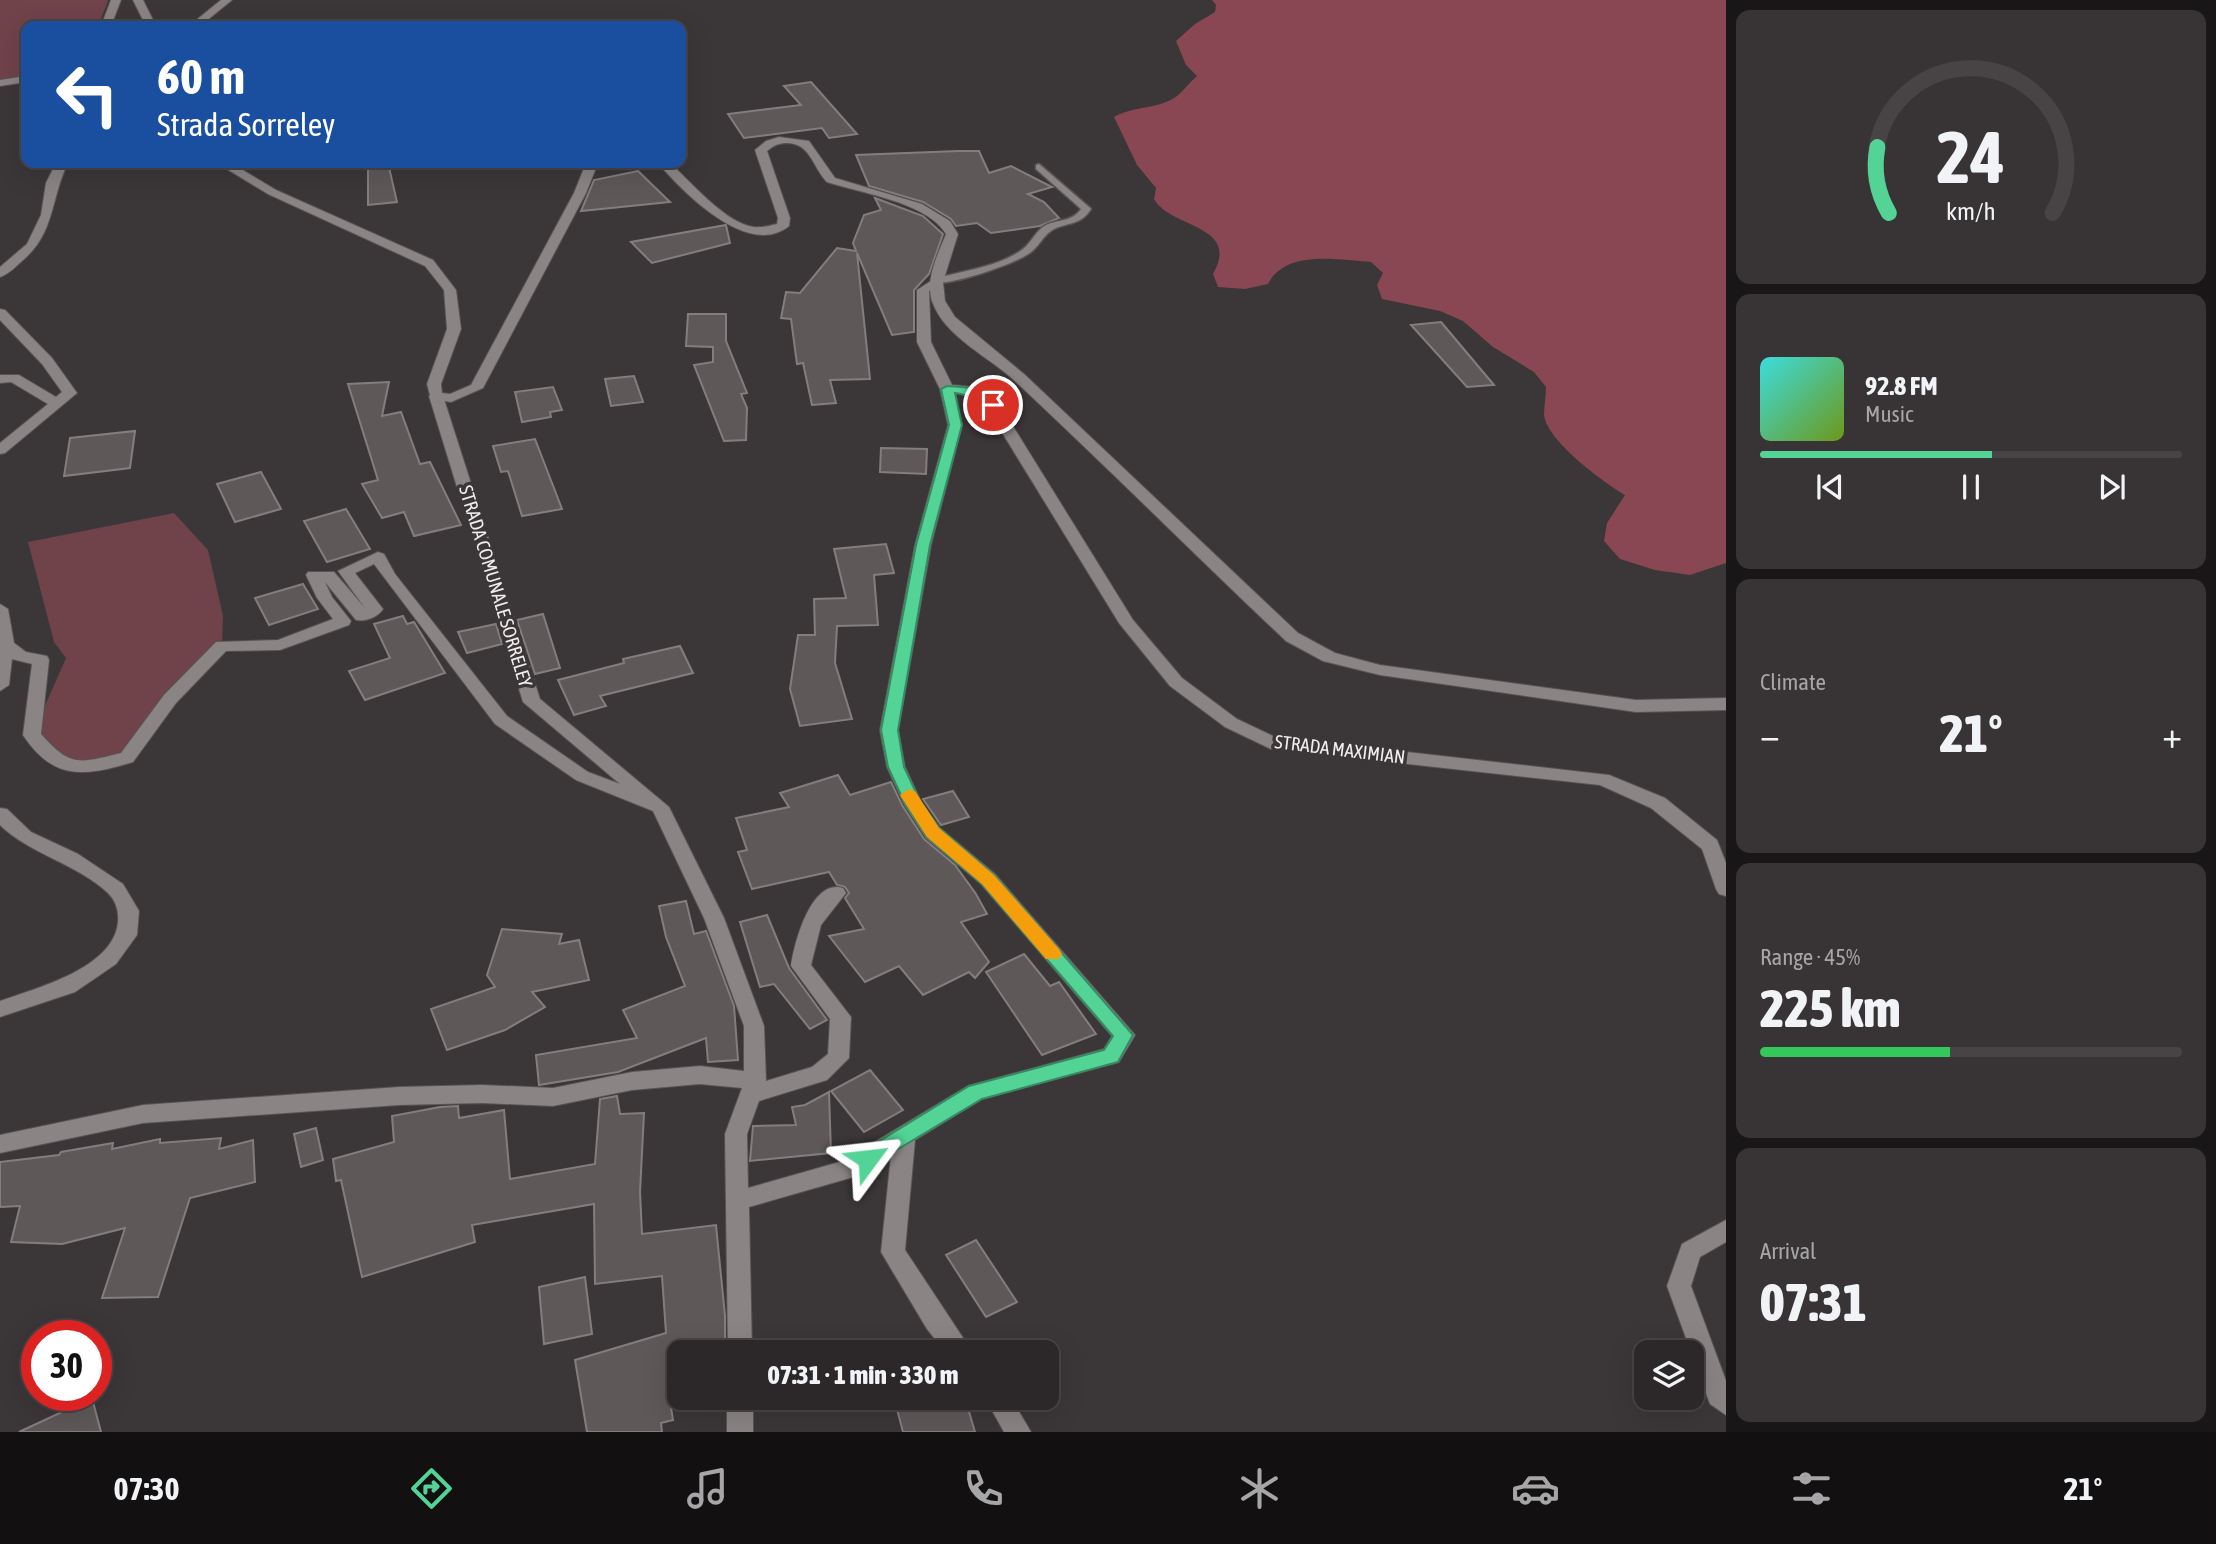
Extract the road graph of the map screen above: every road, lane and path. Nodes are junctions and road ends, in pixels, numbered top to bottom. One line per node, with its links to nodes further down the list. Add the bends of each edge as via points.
1 (116, 0): 4 (street)
2 (138, 0): 5 (street)
3 (226, 0): 6 (street)
4 (108, 21)
5 (148, 21)
6 (200, 21)
7 (21, 80): 8 (street)
8 (0, 83)
9 (1039, 167): 15 (lane, via 1084,206 1083,214 1046,229 1016,257)
10 (60, 168): 14 (street, via 47,215 32,247)
11 (230, 168): 19 (street, via 429,263 450,290 454,329 434,384)
12 (590, 168): 19 (street, via 476,388 451,398)
13 (670, 168): 15 (street, via 743,229 764,232 783,226 784,218 761,150 779,140 807,142 831,180 916,207 945,222 952,234)
14 (0, 273)
15 (937, 281): 18 (street, via 923,290 924,342); 25 (street, via 943,310 956,325 1017,375 1292,637 1329,657 1380,670 1636,705)
16 (0, 313): 20 (street, via 47,361 70,393)
17 (0, 379): 20 (street, via 15,378)
18 (947, 389): 28 (street, STRADA MAXIMIAN, via 970,390 993,405 1127,623 1176,682 1231,723 1271,743 1603,779 1658,803 1710,845); 32 (street, via 955,425 923,545 890,730 896,767 933,833 988,879 1124,1035 1111,1056 976,1092)
19 (436, 396): 26 (street, STRADA COMUNALE SORRELEY, via 532,702)
20 (58, 404): 21 (street)
21 (0, 450)
22 (0, 609): 23 (street)
23 (6, 645): 24 (street); 26 (street, via 21,657 41,660 32,735 51,759 75,769 127,758 170,699 222,646 280,645 343,621 314,575 328,575 362,616 375,608 346,571 378,556 501,720 582,776)
24 (0, 685)
25 (1726, 704)
26 (660, 807): 31 (street, STRADA COMUNALE SORRELEY, via 713,918 754,1026)
27 (0, 814): 30 (street, via 24,837 71,859 116,888 129,911 127,935 109,959 68,986)
28 (1726, 889)
29 (836, 893): 31 (street, via 817,911 806,934 801,966 841,1017 838,1058 818,1074)
30 (0, 1009)
31 (753, 1088): 33 (street, via 700,1074 632,1081 553,1097 399,1096 143,1114); 34 (street, STRADA COMUNALE SORRELEY, via 736,1134)
32 (904, 1138): 34 (street, via 849,1169); 37 (street, via 892,1252)
33 (0, 1144)
34 (739, 1200): 36 (street, STRADA COMUNALE SORRELEY)
35 (1726, 1230): 38 (street, via 1690,1251 1679,1286 1719,1396)
36 (740, 1340)
37 (951, 1340)
38 (1726, 1403)
39 (740, 1410): 41 (street)
40 (1004, 1410): 42 (street)
41 (740, 1432)
42 (1018, 1432)

